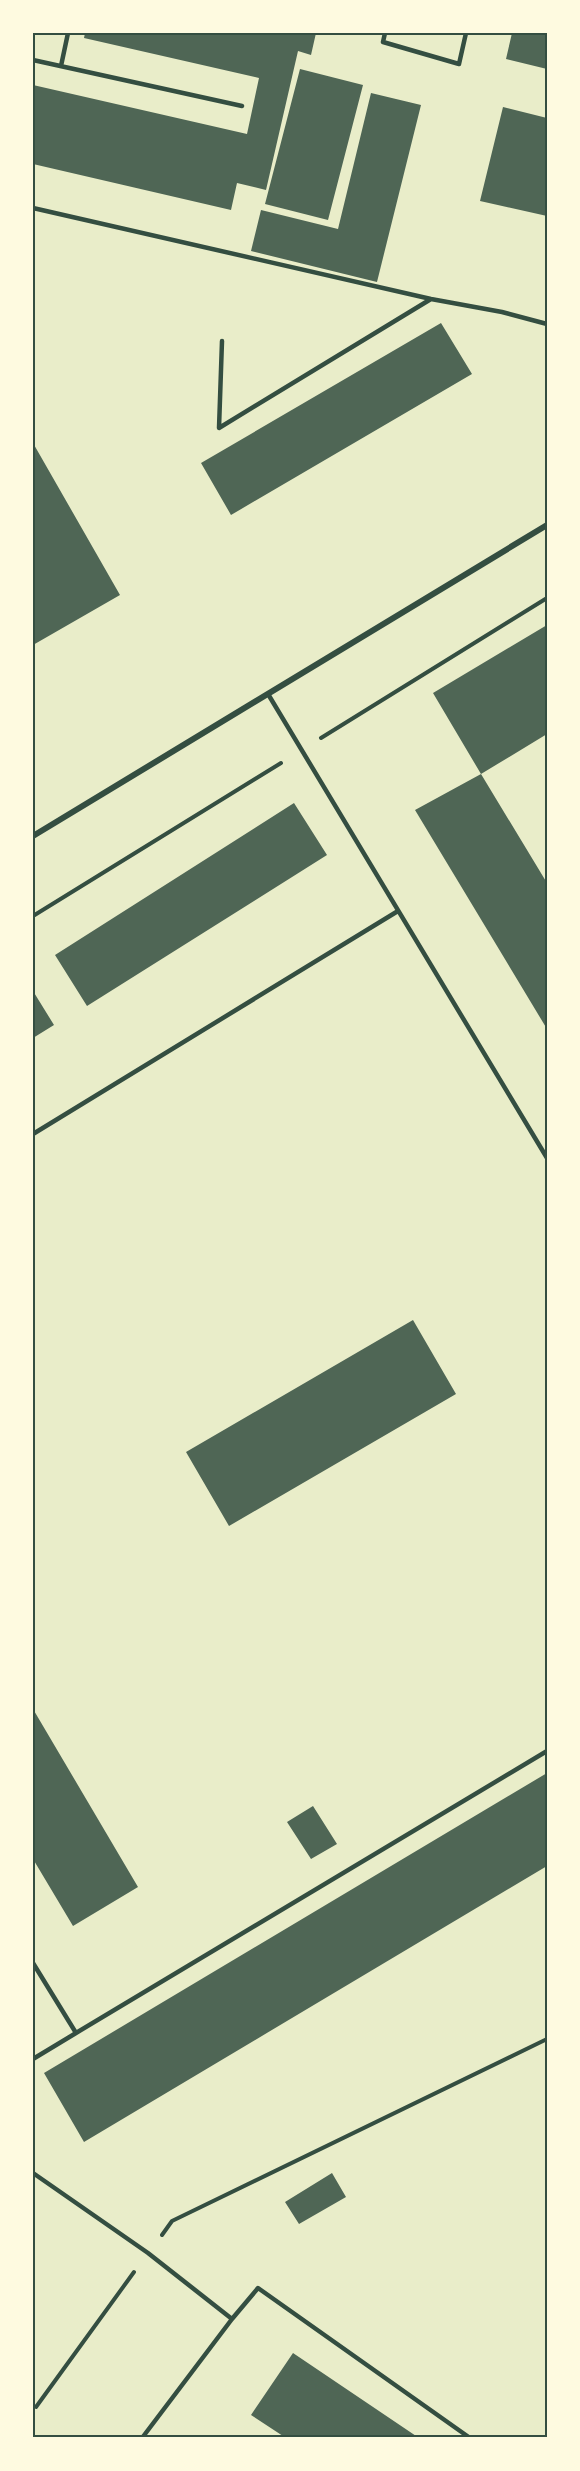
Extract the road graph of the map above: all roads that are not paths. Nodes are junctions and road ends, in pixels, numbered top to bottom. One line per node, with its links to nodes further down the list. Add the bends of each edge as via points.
1 (68, 33): 5 (lane)
2 (385, 33): 3 (lane, via 383,42 459,64)
3 (466, 33)
4 (33, 60): 5 (lane)
5 (61, 66): 6 (lane)
6 (242, 106)
7 (33, 208): 8 (lane)
8 (431, 299): 9 (lane); 10 (lane, via 219,428)
9 (547, 324)
10 (222, 341)
11 (547, 525): 12 (street)
12 (268, 694): 13 (street); 14 (lane)
13 (33, 836)
14 (398, 911): 15 (lane); 16 (lane)
15 (33, 1134)
16 (547, 1158)
17 (547, 1751): 19 (lane)
18 (33, 1964): 19 (lane)
19 (76, 2033): 20 (lane)
20 (33, 2059)
21 (33, 2173): 22 (lane, via 148,2253)
22 (232, 2319): 23 (lane); 24 (lane, via 258,2288)
23 (142, 2438)
24 (470, 2438)

